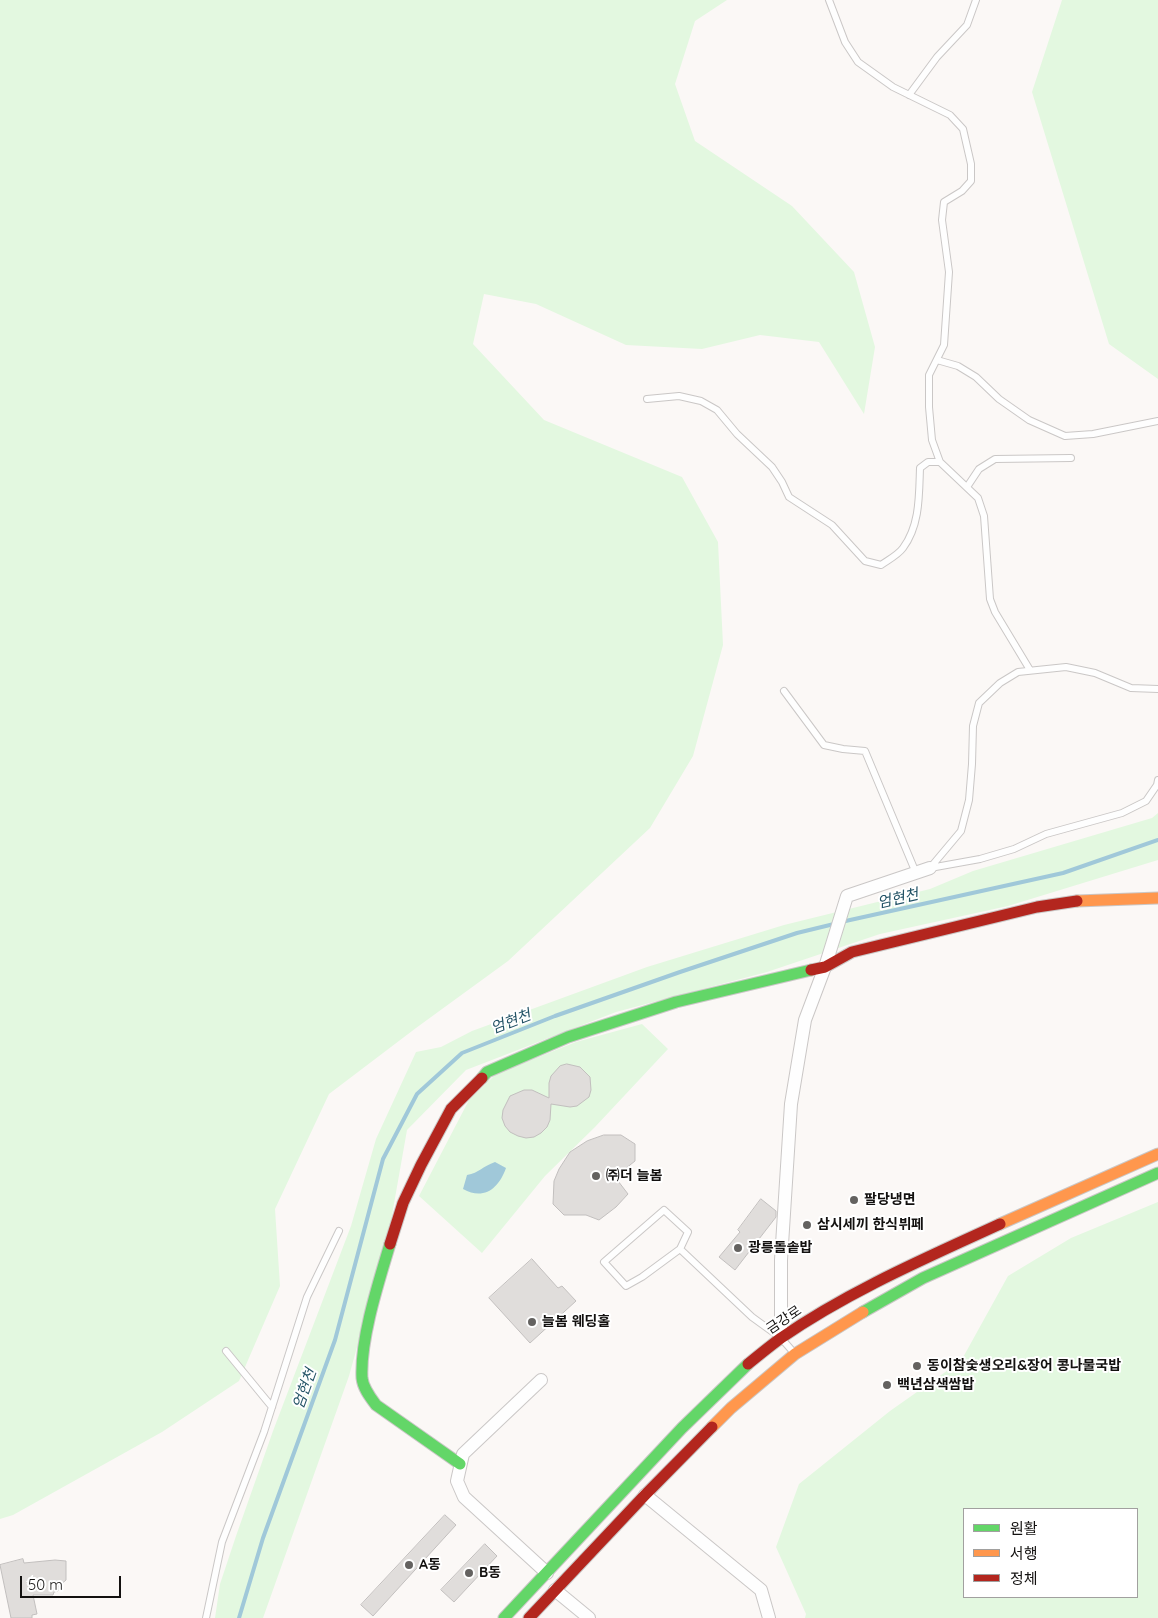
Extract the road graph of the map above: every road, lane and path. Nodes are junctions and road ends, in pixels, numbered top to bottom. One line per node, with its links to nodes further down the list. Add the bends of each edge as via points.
1 (829, 0): 3 (lane, via 845,42 858,62 893,88)
2 (976, 0): 3 (lane, via 967,25 937,57)
3 (909, 95): 4 (lane, via 950,115 963,129 971,164 971,180 962,191 944,202 942,220 949,272 944,345)
4 (937, 360): 6 (lane, via 958,366 1029,420 1065,436); 8 (lane, via 928,375 928,406 932,440)
5 (647, 399): 8 (lane, via 679,396 701,401 717,410 737,434 772,466 789,497 832,525 865,561 882,565 902,549 915,527 920,468 928,462)
6 (1158, 421)
7 (1071, 458): 9 (lane, via 994,459 979,468)
8 (940, 462): 9 (lane)
9 (967, 487): 10 (lane, via 978,498 984,516 990,598 994,612)
10 (1030, 670): 11 (lane, via 1066,667 1095,673 1131,688); 14 (lane, via 1018,672 1000,683 979,703 972,726 969,800 961,831)
11 (1158, 689)
12 (784, 691): 15 (lane, via 824,745 865,751)
13 (1158, 780): 14 (lane, via 1146,801 1122,813 1046,834 1014,849 980,859)
14 (930, 868): 15 (street)
15 (916, 873): 17 (street, via 847,896)
16 (1158, 898): 17 (main road, via 1074,901 1037,907 852,952)
17 (824, 966): 22 (street, via 805,1020 791,1104 781,1260); 27 (main road, via 676,1002 568,1037 487,1072 451,1109 403,1203 379,1280 367,1333 362,1379 376,1405)
18 (1158, 1154): 22 (main road, 금강로, via 900,1270)
19 (1158, 1173): 24 (main road, via 923,1278)
20 (339, 1231): 26 (lane, via 308,1297)
21 (680, 1249): 21 (lane, via 688,1232 664,1210 604,1262 626,1286); 22 (lane, via 752,1317)
22 (781, 1338): 24 (lane); 29 (main road, 금강로, via 742,1369 682,1428)
23 (226, 1351): 26 (lane)
24 (795, 1354): 28 (main road, via 731,1408)
25 (541, 1380): 27 (street, via 463,1454)
26 (272, 1407): 31 (lane, via 222,1542)
27 (460, 1464): 29 (street, via 457,1480 464,1496)
28 (644, 1495): 30 (main road); 35 (street, via 761,1590)
29 (547, 1572): 32 (main road, 금강로)
30 (555, 1590): 33 (main road); 34 (street)
31 (206, 1618)
32 (504, 1618)
33 (529, 1618)
34 (589, 1618)
35 (768, 1618)

